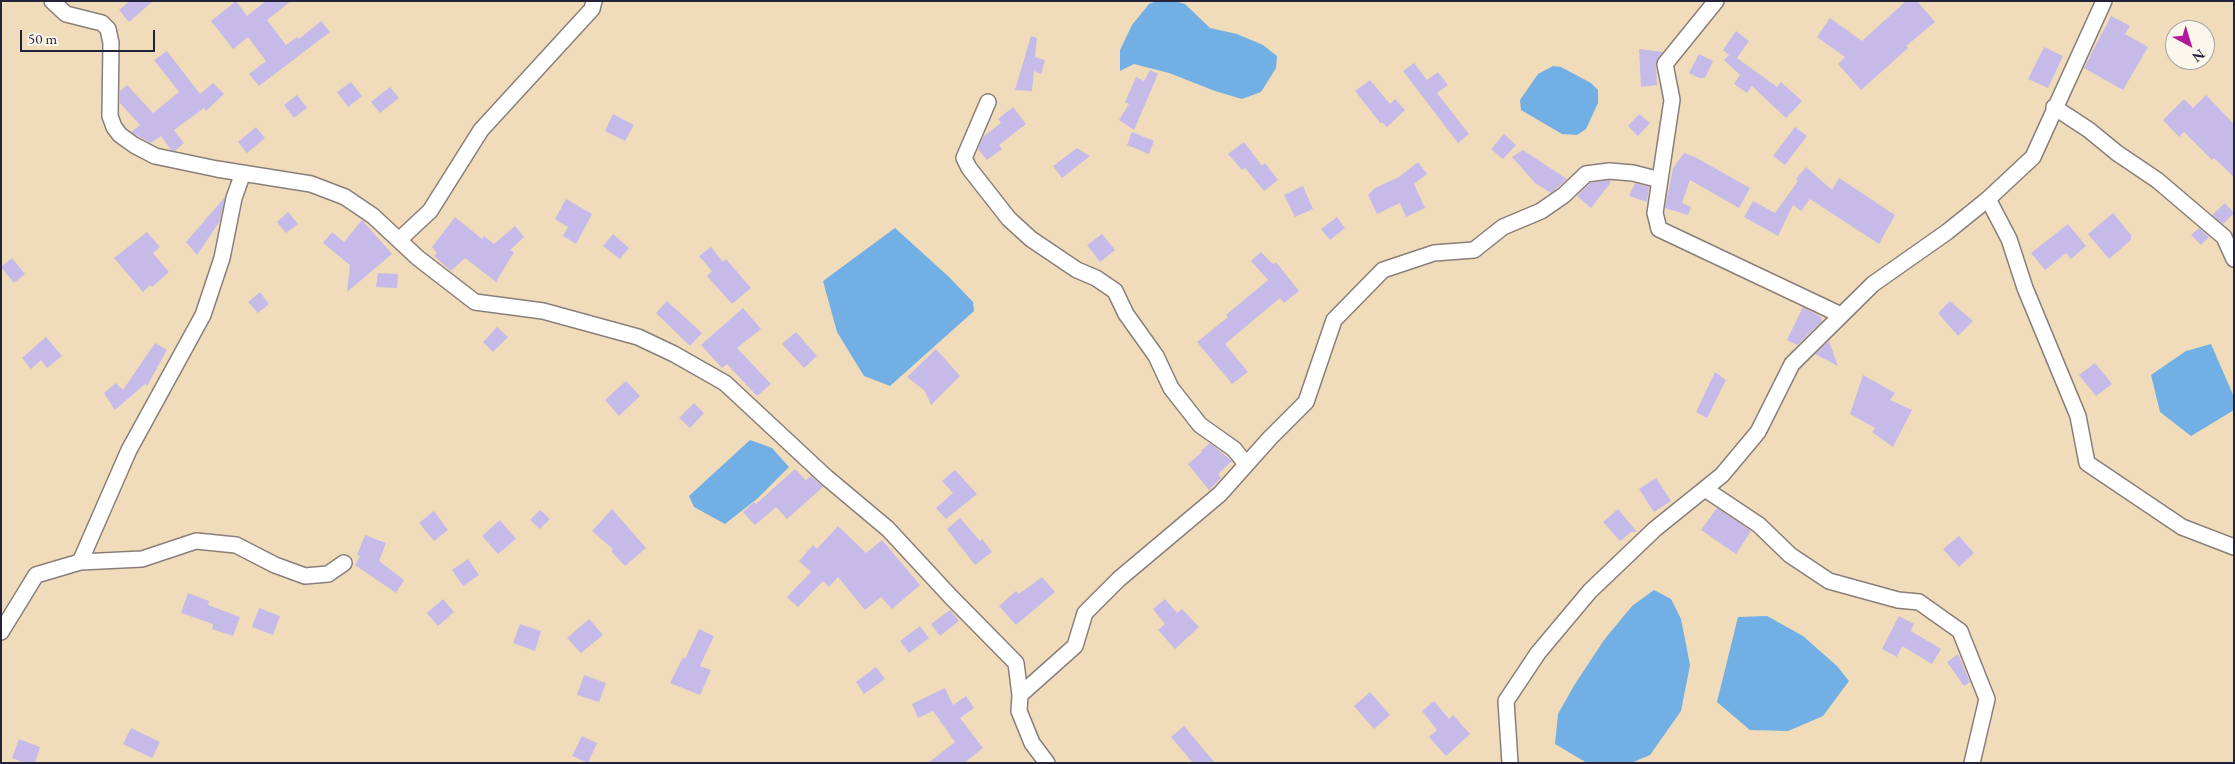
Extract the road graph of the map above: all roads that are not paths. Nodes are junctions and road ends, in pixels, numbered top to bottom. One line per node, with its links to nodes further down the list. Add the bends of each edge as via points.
1 (52, 1): 7 (street, via 66,14 102,23 108,29 112,43 110,116 120,135 155,156)
2 (594, 1): 10 (street, via 592,9 481,130 430,211)
3 (1716, 1): 8 (street, via 1665,64 1672,100)
4 (2104, 1): 6 (street)
5 (988, 102): 13 (street, via 964,158 969,168 1009,219 1031,239 1115,291 1126,314 1156,356 1171,388 1200,425 1234,449)
6 (2054, 107): 9 (street, via 2033,157); 11 (street, via 2157,180 2224,237)
7 (243, 174): 10 (street, via 311,184 345,197 373,216); 16 (street, via 234,198 222,258 203,315 129,450)
8 (1660, 180): 12 (street, via 1656,213 1659,229); 13 (street, via 1609,171 1586,174 1542,211 1503,227 1474,250 1434,253 1383,270 1334,320 1306,402)
9 (1988, 199): 12 (street, via 1873,284); 15 (street, via 2009,239 2025,288 2078,416 2087,463 2182,527)
10 (399, 240): 19 (street, via 475,302 543,312 638,336 725,383 826,477 888,529 1016,664)
11 (2234, 259)
12 (1841, 315): 14 (street, via 1792,364 1758,432 1722,475)
13 (1246, 464): 19 (street, via 1220,494 1085,612 1075,646)
14 (1705, 489): 21 (street, via 1655,529 1590,591 1538,653 1506,700); 22 (street, via 1759,525 1790,555 1829,581 1898,600 1919,602 1960,631 1987,699)
15 (2234, 547)
16 (80, 562): 17 (street, via 142,559 196,541 236,545 305,576 328,574); 18 (street, via 36,575)
17 (344, 563)
18 (1, 632)
19 (1020, 695): 20 (street, via 1019,711 1032,743)
20 (1047, 763)
21 (1510, 763)
22 (1972, 763)

